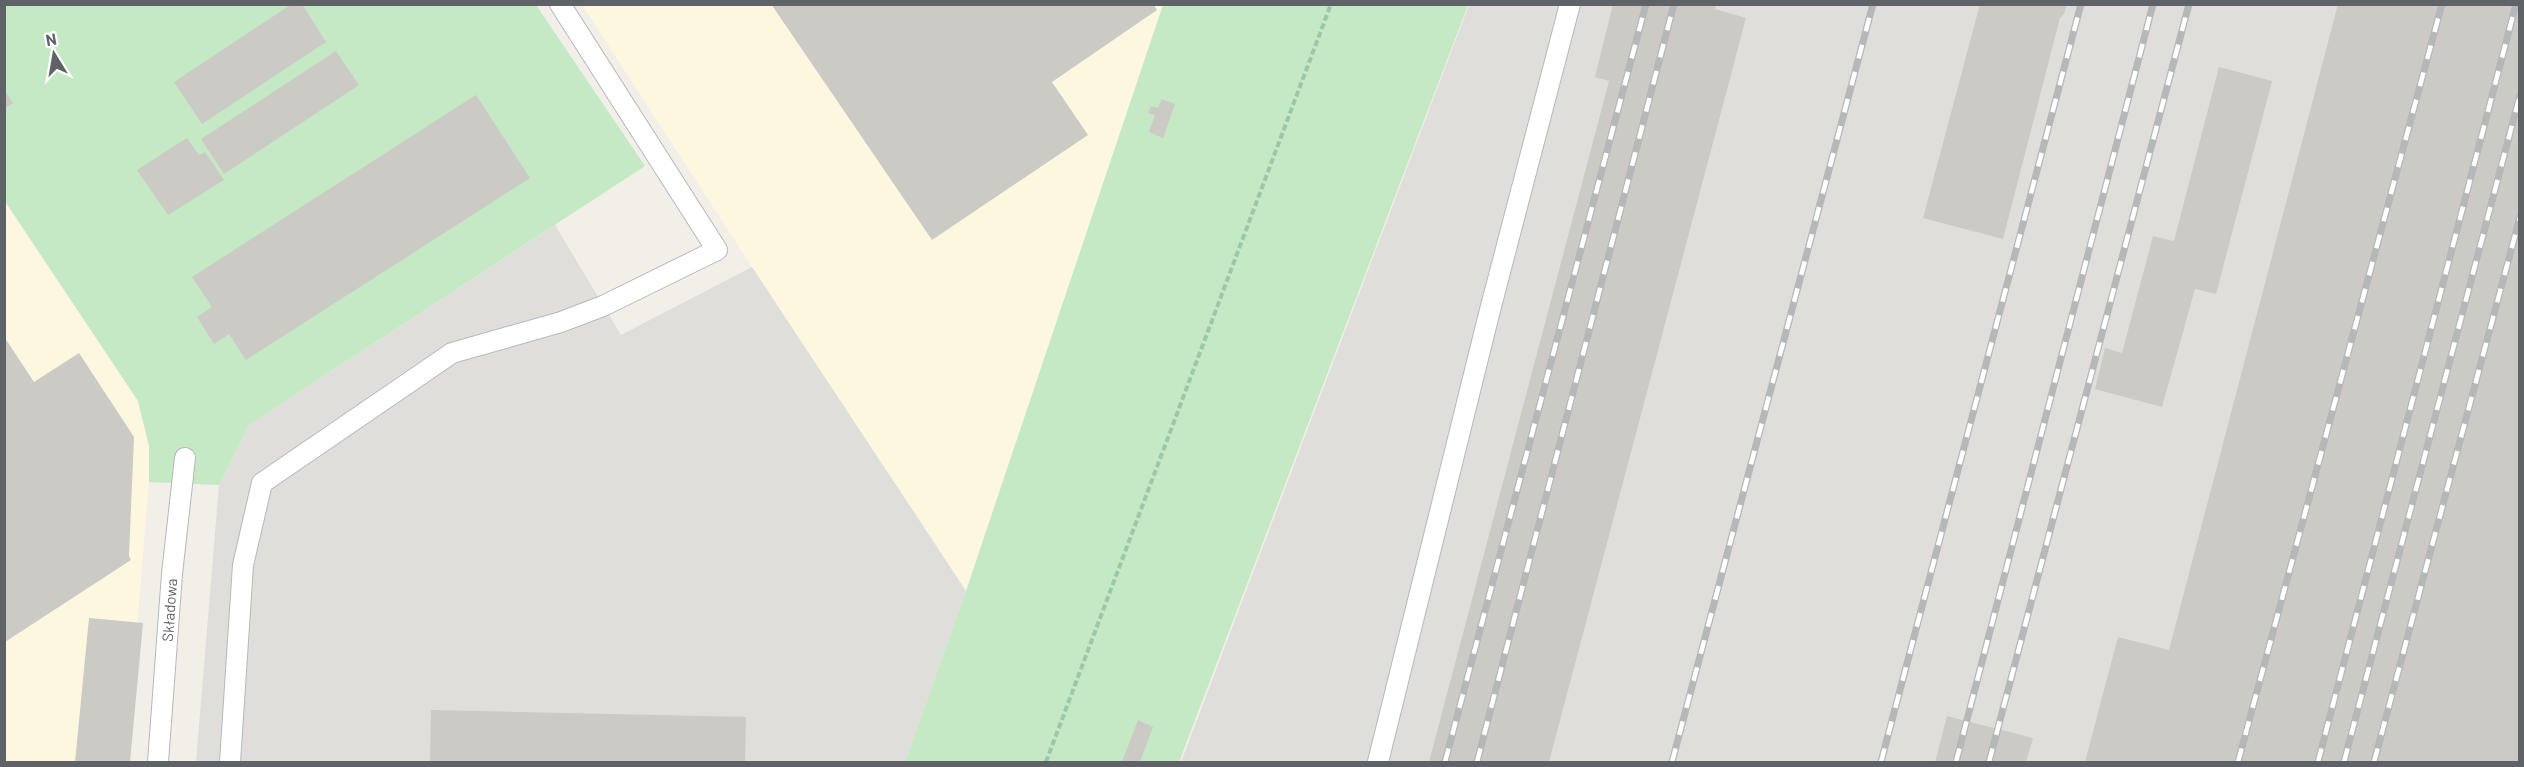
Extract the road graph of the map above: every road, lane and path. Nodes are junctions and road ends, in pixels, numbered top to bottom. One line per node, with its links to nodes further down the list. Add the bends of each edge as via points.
1 (560, 4): 6 (lane, via 717,250 603,306 452,353 262,483 243,565)
2 (1331, 4): 7 (path)
3 (1570, 4): 8 (lane)
4 (185, 458): 5 (lane, Składowa)
5 (158, 762)
6 (230, 762)
7 (1046, 762)
8 (1378, 762)

